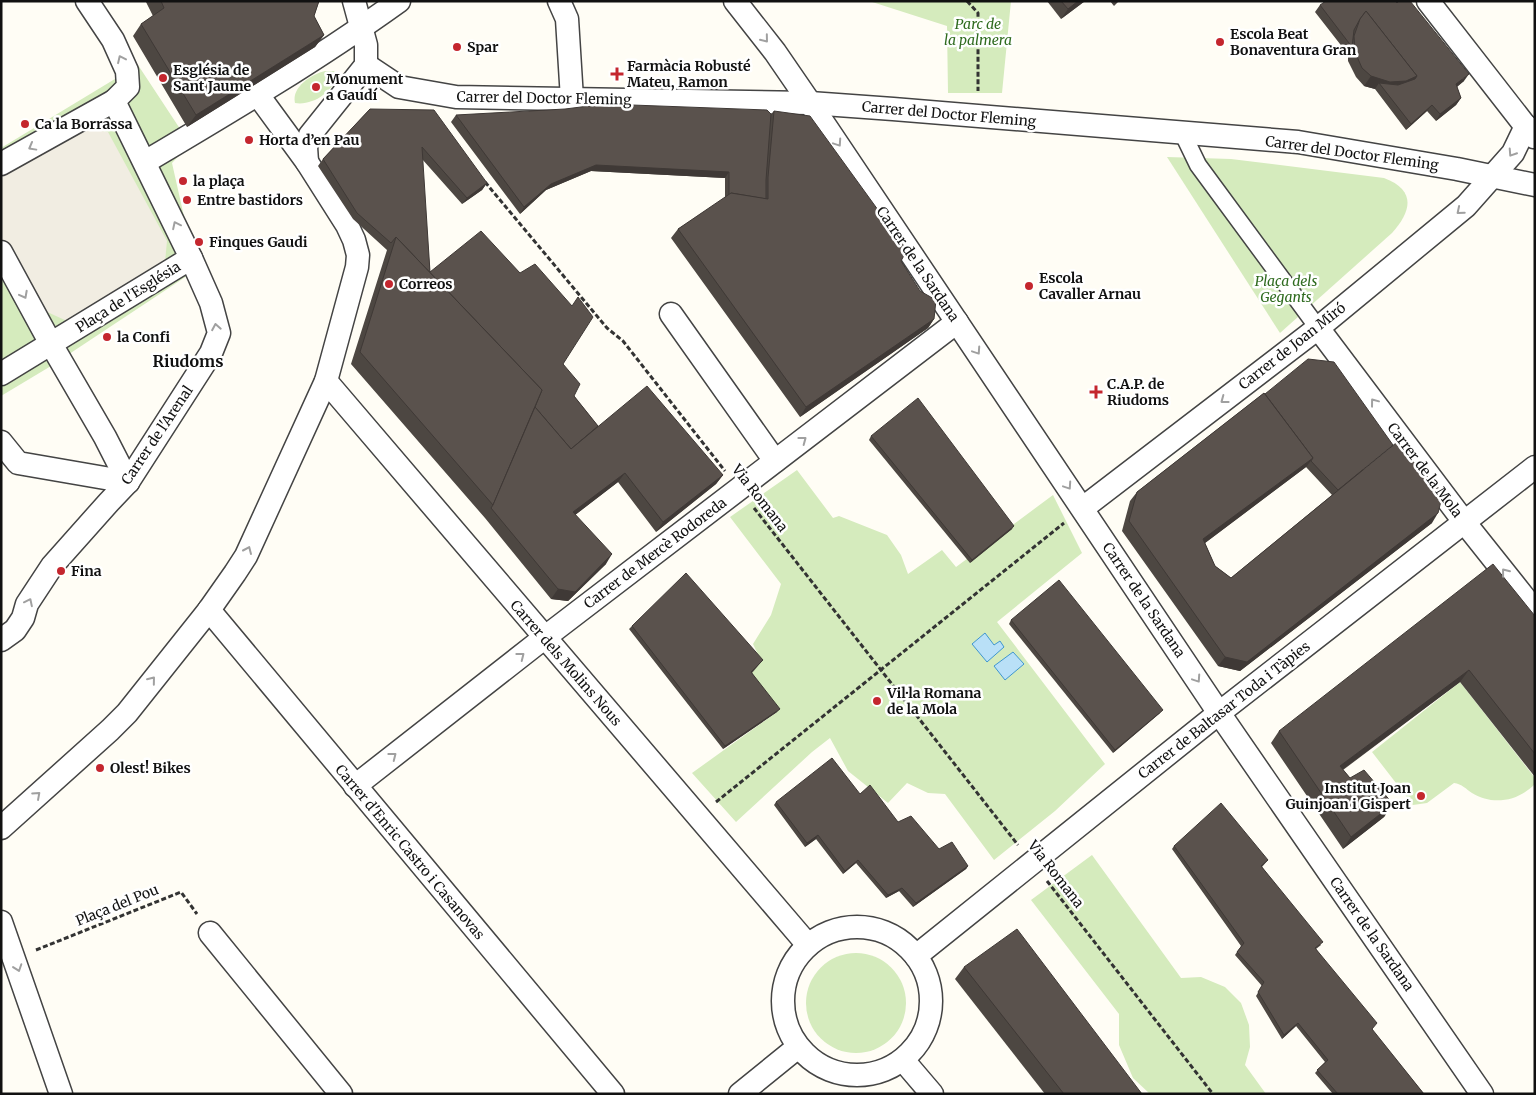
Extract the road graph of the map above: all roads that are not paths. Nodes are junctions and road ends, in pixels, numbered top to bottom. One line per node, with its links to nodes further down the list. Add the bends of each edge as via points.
1 (87, 1): 11 (street, one-way to 1, via 128,87 127,71 113,40)
2 (354, 1): 7 (street)
3 (399, 1): 7 (street)
4 (559, 1): 10 (street, via 568,19)
5 (735, 1): 12 (street, Carrer de la Sardana, one-way to 12)
6 (1428, 1): 13 (street)
7 (362, 28): 8 (street); 9 (street)
8 (366, 65): 10 (street, Carrer del Doctor Fleming, via 399,87 456,97); 16 (street, via 310,135 306,147)
9 (258, 95): 15 (street); 16 (street)
10 (572, 99): 12 (street, Carrer del Doctor Fleming)
11 (114, 101): 15 (street, Plaça de l'Església); 17 (street, one-way to 17)
12 (810, 103): 14 (street, Carrer del Doctor Fleming); 23 (street, Carrer de la Sardana, one-way to 23)
13 (1530, 132): 18 (street, Carrer de Joan Miró, one-way to 18)
14 (1183, 134): 18 (street, Carrer del Doctor Fleming, via 1298,142); 24 (street, via 1198,165)
15 (145, 162): 21 (street, Plaça de l'Església, one-way to 15)
16 (307, 162): 27 (street, via 347,225 358,255)
17 (1, 164)
18 (1494, 176): 19 (street, Carrer del Doctor Fleming); 24 (street, Carrer de Joan Miró, one-way to 24, via 1466,206)
19 (1535, 185)
20 (1, 252): 25 (street, one-way to 25)
21 (191, 258): 25 (street, Plaça de l'Església); 31 (street, Carrer de l'Arenal, one-way to 21, via 211,353 219,333 211,303)
22 (671, 314): 29 (street)
23 (957, 322): 29 (street, Carrer de Mercè Rodoreda, one-way to 23); 32 (street, Carrer de la Sardana, one-way to 32)
24 (1318, 328): 32 (street, Carrer de Joan Miró, one-way to 32); 33 (street, Carrer de la Mola, one-way to 24)
25 (51, 344): 26 (street, Plaça de l'Església); 31 (street)
26 (1, 374)
27 (326, 381): 34 (street, one-way to 27, via 246,556); 36 (street, Carrer dels Molins Nous)
28 (1, 442): 31 (street, via 18,463)
29 (776, 461): 36 (street, Carrer de Mercè Rodoreda)
30 (1535, 467): 33 (street, Carrer de Baltasar Toda i Tàpies)
31 (128, 482): 37 (street, Carrer de l'Arenal, one-way to 31, via 23,618 27,604 52,566)
32 (1083, 508): 38 (street, Carrer de la Sardana, one-way to 38)
33 (1465, 523): 35 (street, Carrer de la Mola, one-way to 33); 38 (street, Carrer de Baltasar Toda i Tàpies)
34 (209, 610): 39 (street, Carrer d'Enric Castro i Casanovas); 40 (street, one-way to 34, via 127,713)
35 (1535, 611)
36 (544, 638): 39 (street, Carrer de Mercè Rodoreda, one-way to 36); 43 (street, Carrer dels Molins Nous)
37 (1, 640)
38 (1219, 713): 44 (street, Carrer de Baltasar Toda i Tàpies); 52 (street, Carrer de la Sardana)
39 (354, 786): 49 (street, Carrer d'Enric Castro i Casanovas)
40 (1, 828)
41 (1, 922): 47 (street, one-way to 47)
42 (210, 933): 48 (street)
43 (808, 945): 44 (street, via 822,935 855,926 889,934); 45 (street, via 795,959 782,994 788,1031)
44 (916, 956): 46 (street, via 930,986 930,1019 920,1041)
45 (798, 1047): 46 (street, via 820,1066 848,1076 886,1070); 50 (street)
46 (903, 1060): 51 (street)
47 (61, 1094)
48 (341, 1094)
49 (612, 1094)
50 (740, 1094)
51 (932, 1094)
52 (1482, 1094)

